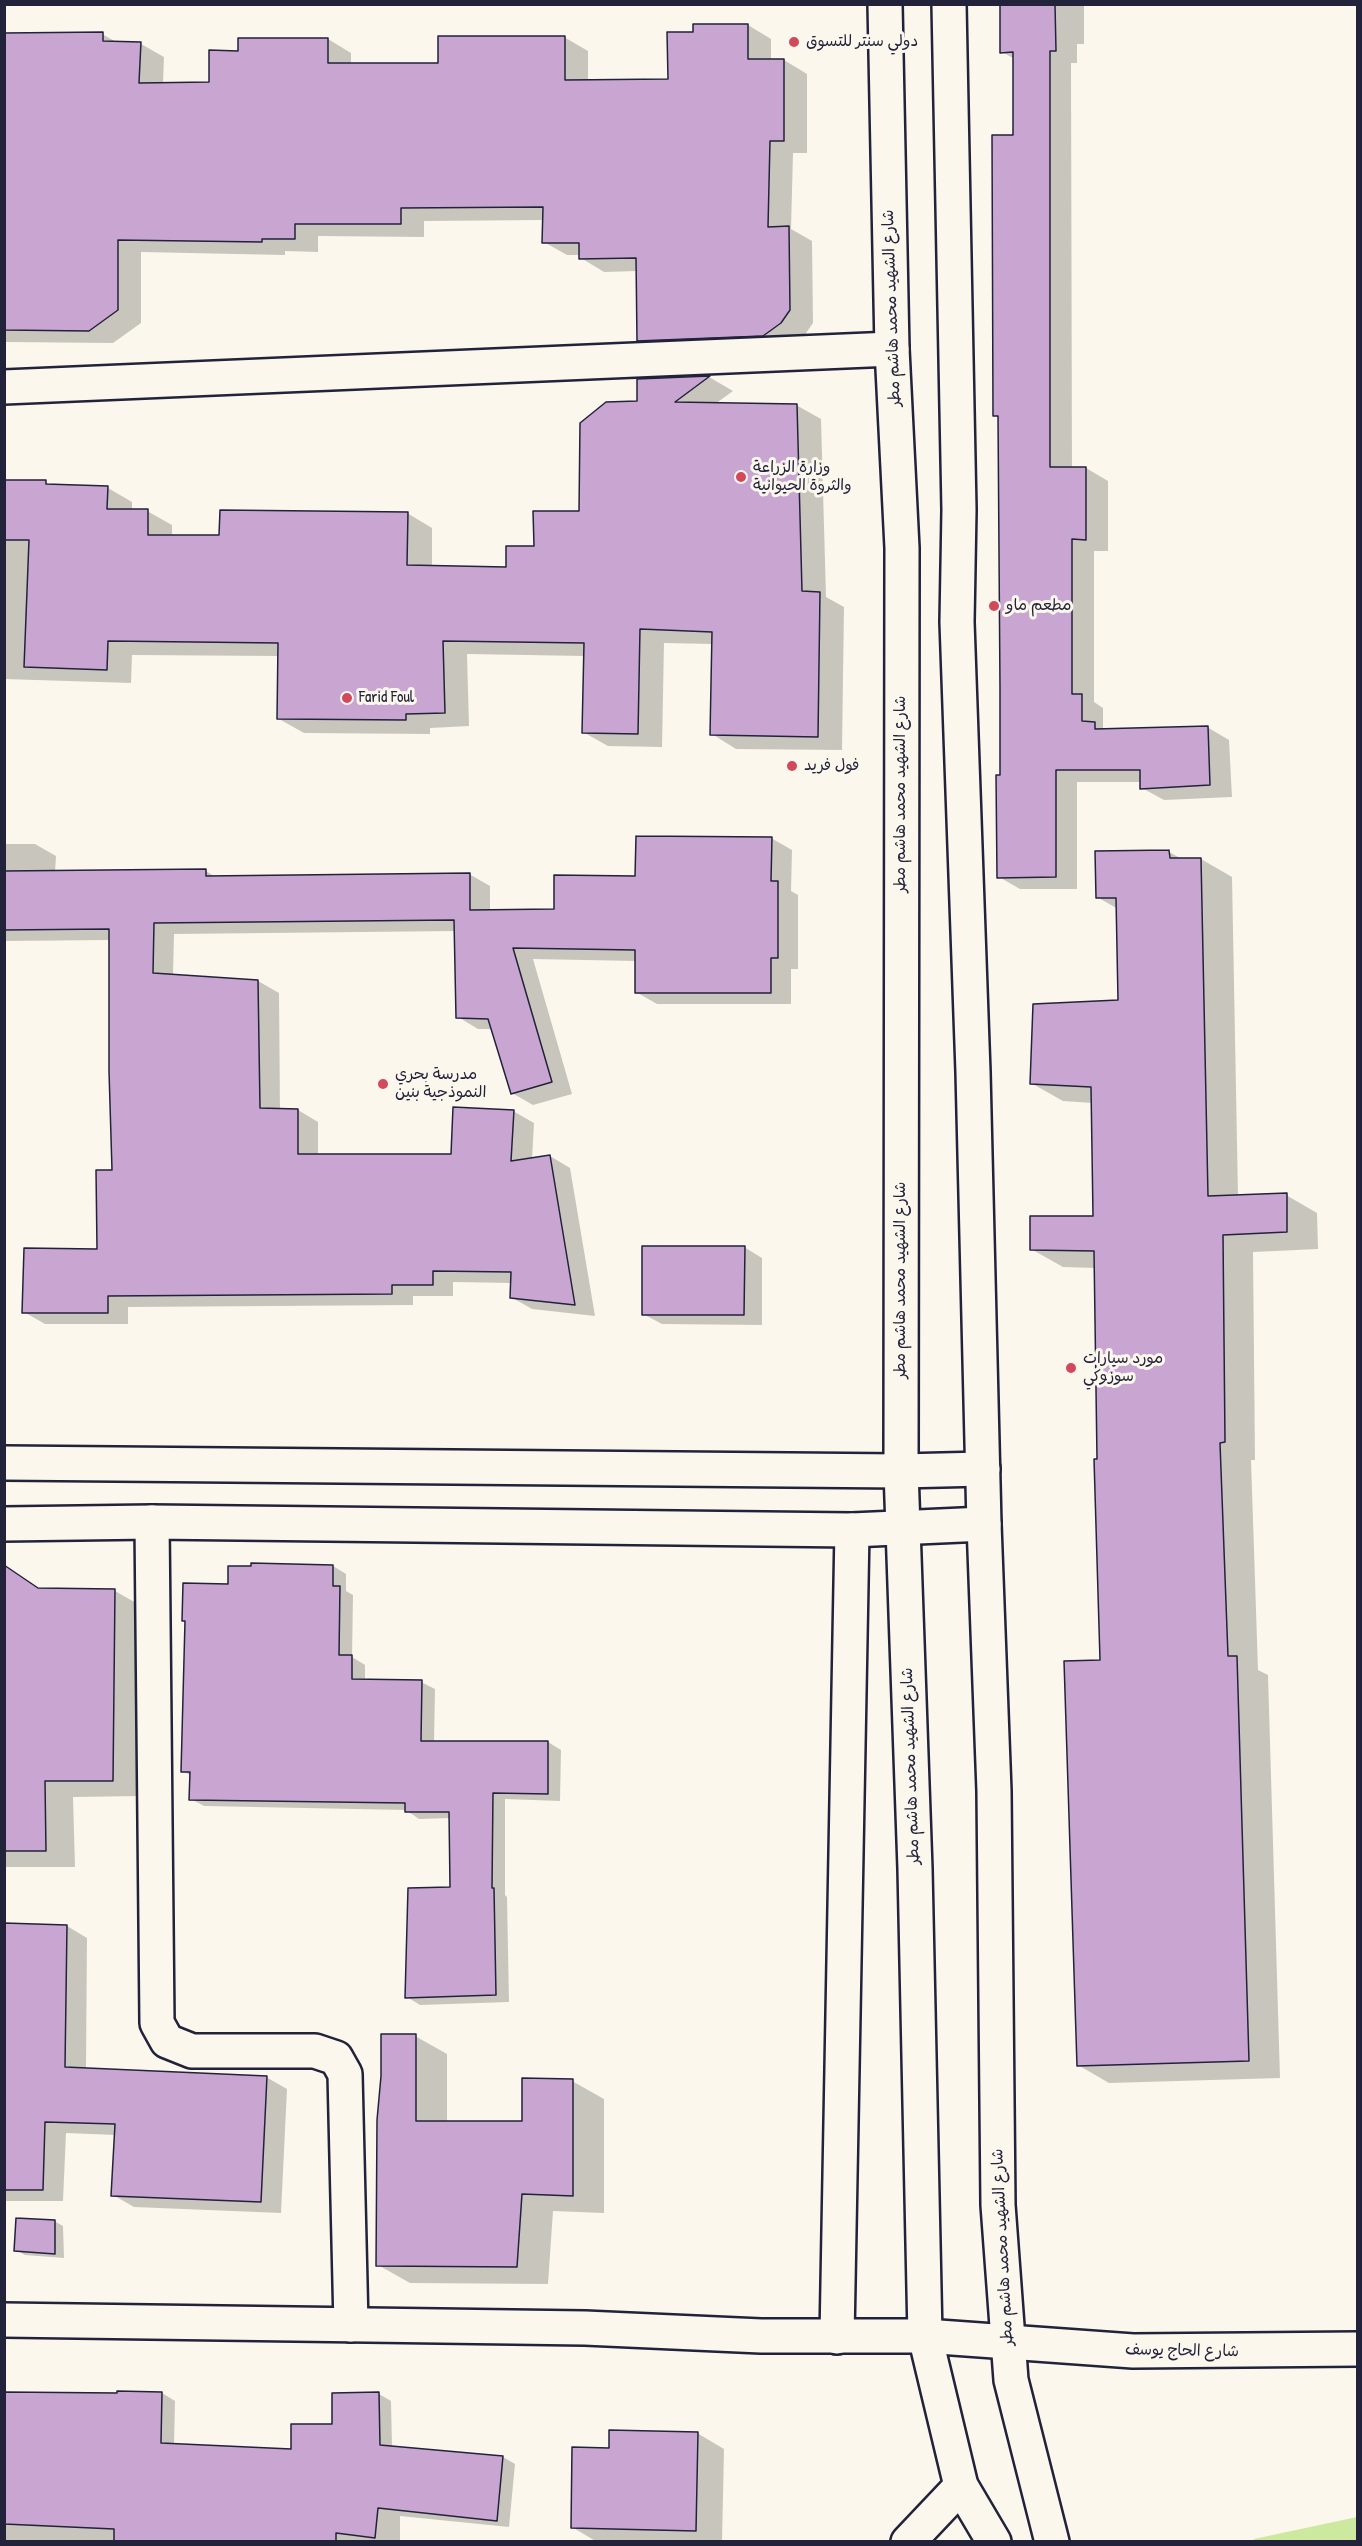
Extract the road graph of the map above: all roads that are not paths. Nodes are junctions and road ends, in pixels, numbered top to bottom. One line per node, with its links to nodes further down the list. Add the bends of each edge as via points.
1 (885, 4): 3 (main road, شارع الشهيد محمد هاشم مطر)
2 (949, 4): 6 (main road, شارع الشهيد محمد هاشم مطر, via 959,510 957,622 974,1072)
3 (892, 349): 4 (main road); 7 (main road, شارع الشهيد محمد هاشم مطر, via 902,548)
4 (4, 387)
5 (4, 1463): 7 (main road)
6 (983, 1469): 7 (main road); 10 (main road, شارع الشهيد محمد هاشم مطر)
7 (901, 1471): 11 (main road, شارع الشهيد محمد هاشم مطر)
8 (152, 1522): 9 (main road); 12 (main road); 14 (main road, via 157,2023 167,2041 192,2051 315,2051 336,2058 345,2074)
9 (4, 1524)
10 (984, 1524): 11 (main road); 17 (main road, شارع الشهيد محمد هاشم مطر, via 996,1848 998,2205)
11 (902, 1529): 12 (main road); 15 (main road, شارع الشهيد محمد هاشم مطر, via 915,1869)
12 (852, 1530): 16 (main road)
13 (4, 2320): 14 (main road, شارع الحاج يوسف)
14 (351, 2325): 16 (main road, شارع الحاج يوسف)
15 (925, 2336): 16 (main road, شارع الحاج يوسف); 17 (main road, شارع الحاج يوسف); 19 (main road, شارع الشهيد محمد هاشم مطر)
16 (837, 2337)
17 (1007, 2341): 18 (main road, شارع الحاج يوسف, via 1133,2351); 22 (main road, شارع الشهيد محمد هاشم مطر, via 1011,2380)
18 (1358, 2349)
19 (961, 2486): 20 (main road); 21 (main road, شارع الشهيد محمد هاشم مطر)
20 (908, 2541)
21 (994, 2541)
22 (1052, 2541)

